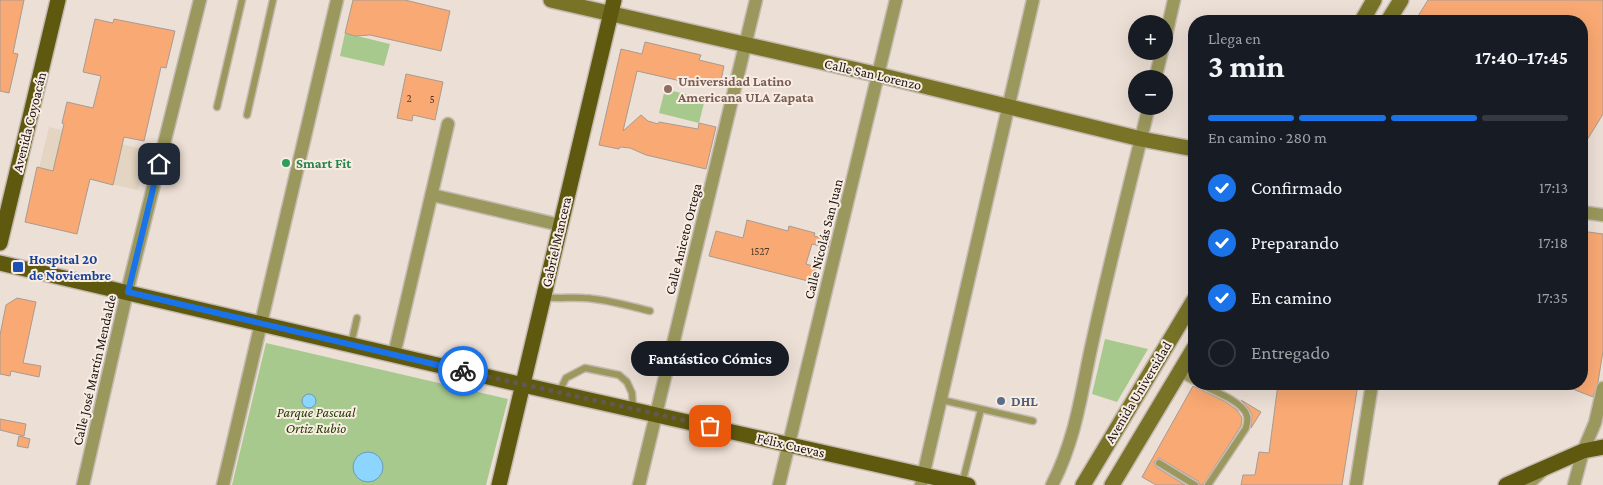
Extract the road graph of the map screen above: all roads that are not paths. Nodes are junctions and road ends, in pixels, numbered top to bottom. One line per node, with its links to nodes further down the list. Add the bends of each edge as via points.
1 (58, 0): 30 (main road, Avenida Coyoacán)
2 (200, 0): 32 (street, Calle José Martín Mendalde)
3 (242, 0): 19 (lane)
4 (273, 0): 21 (lane)
5 (337, 0): 37 (street)
6 (551, 0): 13 (street, Calle San Lorenzo)
7 (756, 0): 17 (street, Calle Aniceto Ortega)
8 (896, 0): 18 (street, Calle Nicolás San Juan)
9 (1033, 0): 20 (street)
10 (1174, 0): 14 (street)
11 (1374, 0): 15 (street)
12 (1401, 0): 16 (street)
13 (612, 7): 17 (street, Calle San Lorenzo); 29 (main road, Gabriel Mancera)
14 (1171, 15)
15 (1365, 15)
16 (1392, 15)
17 (745, 44): 18 (street, Calle San Lorenzo); 51 (street, Calle Aniceto Ortega)
18 (879, 75): 20 (street, Calle San Lorenzo); 53 (street, Calle Nicolás San Juan)
19 (217, 107)
20 (1008, 107): 24 (street, Calle San Lorenzo); 48 (street)
21 (247, 115)
22 (1147, 115): 24 (street)
23 (448, 124): 26 (street)
24 (1141, 139): 25 (street, Calle San Lorenzo); 65 (street, via 1070,445)
25 (1188, 148)
26 (432, 195): 29 (street); 39 (street)
27 (1588, 213): 28 (street)
28 (1603, 215)
29 (560, 225): 33 (main road, Gabriel Mancera)
30 (0, 244)
31 (0, 263): 32 (main road, Félix Cuevas)
32 (128, 292): 37 (main road, Félix Cuevas); 60 (street, Calle José Martín Mendalde)
33 (544, 296): 35 (lane, via 595,299); 43 (main road, Gabriel Mancera)
34 (1188, 310): 66 (street, Avenida Universidad)
35 (650, 311)
36 (357, 318): 38 (lane)
37 (262, 324): 38 (main road, Félix Cuevas); 61 (street)
38 (351, 345): 39 (main road, Félix Cuevas)
39 (394, 355): 43 (main road, Félix Cuevas)
40 (1188, 358): 41 (street, Avenida Universidad)
41 (1179, 373): 42 (lane); 67 (street, Avenida Universidad)
42 (1188, 378)
43 (523, 385): 47 (main road, Félix Cuevas); 62 (main road, Gabriel Mancera)
44 (1603, 388): 55 (street, via 1596,423)
45 (1211, 390): 69 (lane, via 1238,404 1248,418 1246,428)
46 (1371, 390): 70 (street)
47 (559, 393): 49 (main road, Félix Cuevas); 49 (lane, via 566,378 585,368 619,375 632,393)
48 (942, 400): 50 (lane); 58 (street)
49 (634, 409): 51 (main road, Félix Cuevas)
50 (981, 409): 52 (lane); 59 (lane)
51 (656, 414): 53 (main road, Félix Cuevas); 63 (street, Calle Aniceto Ortega)
52 (1033, 421)
53 (789, 444): 58 (main road, Félix Cuevas); 64 (street, Calle Nicolás San Juan)
54 (1603, 447): 55 (main road)
55 (1583, 451): 57 (main road); 73 (street)
56 (1158, 463): 68 (lane)
57 (1546, 468): 71 (main road); 72 (street)
58 (922, 480): 59 (main road, Félix Cuevas)
59 (965, 484)
60 (83, 485)
61 (223, 485)
62 (499, 485)
63 (640, 485)
64 (779, 485)
65 (1052, 485)
66 (1083, 485)
67 (1112, 485)
68 (1195, 485)
69 (1208, 485)
70 (1356, 485)
71 (1506, 485)
72 (1527, 485)
73 (1574, 485)

